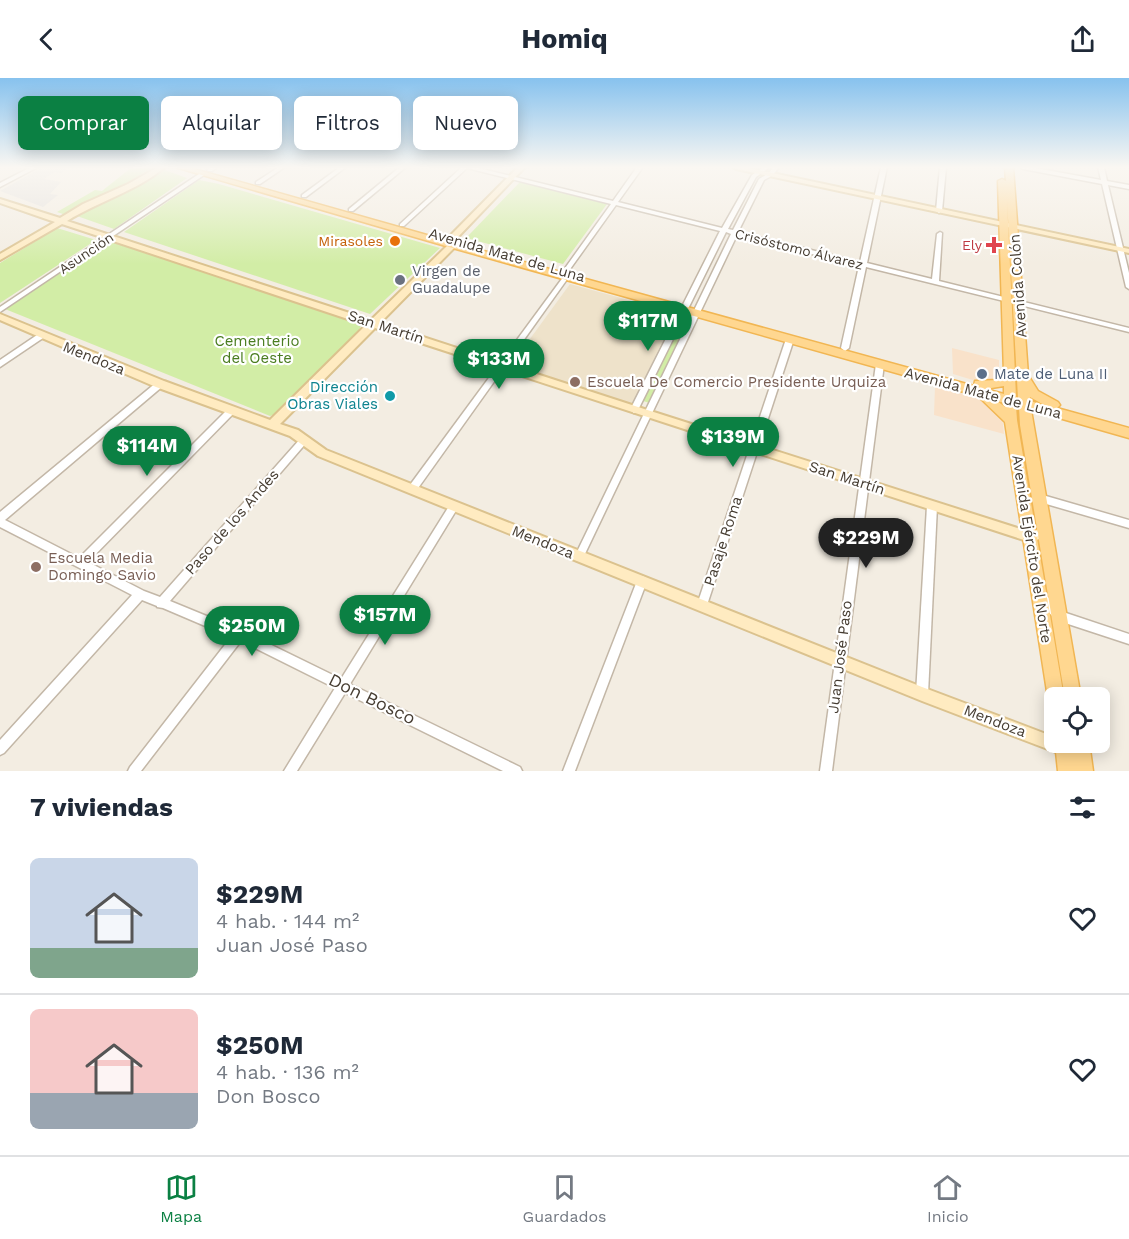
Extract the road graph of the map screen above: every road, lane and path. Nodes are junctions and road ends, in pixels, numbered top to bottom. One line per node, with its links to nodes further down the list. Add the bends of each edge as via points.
1 (100, 199): 23 (street)
2 (161, 199): 29 (street, Asunción)
3 (296, 199): 30 (main road, Avenida Mate de Luna)
4 (315, 199): 21 (main road, Avenida Mate de Luna)
5 (364, 199): 21 (street)
6 (431, 199): 24 (street)
7 (491, 199): 30 (street)
8 (604, 199): 19 (street, Crisóstomo Álvarez)
9 (617, 199): 19 (street)
10 (751, 199): 20 (street)
11 (877, 199): 34 (street)
12 (888, 199): 22 (street)
13 (940, 199): 22 (street)
14 (1006, 199): 25 (main road, Avenida Colón)
15 (1009, 199): 25 (main road, Avenida Colón)
16 (1109, 199): 31 (street)
17 (0, 201): 23 (street, San Martín)
18 (740, 201): 20 (street); 26 (street)
19 (615, 202): 26 (street, Crisóstomo Álvarez); 36 (street)
20 (749, 203): 27 (street)
21 (351, 210): 24 (main road, Avenida Mate de Luna)
22 (939, 210): 25 (street)
23 (61, 221): 29 (street, San Martín); 32 (street)
24 (402, 225): 30 (main road, Avenida Mate de Luna)
25 (1009, 226): 31 (street); 39 (main road, Avenida Colón); 40 (main road, Avenida Colón)
26 (724, 230): 27 (street, Crisóstomo Álvarez); 33 (street)
27 (734, 233): 34 (street, Crisóstomo Álvarez); 35 (street)
28 (940, 234): 37 (street)
29 (110, 237): 42 (street, Asunción); 45 (street, San Martín)
30 (451, 243): 36 (main road, Avenida Mate de Luna); 45 (street)
31 (1125, 250): 38 (street)
32 (0, 258)
33 (706, 265): 35 (street); 41 (street)
34 (864, 266): 37 (street, Crisóstomo Álvarez); 49 (street)
35 (718, 268): 43 (street)
36 (566, 274): 41 (main road, Avenida Mate de Luna); 54 (street)
37 (935, 283): 39 (street, Crisóstomo Álvarez)
38 (1129, 287)
39 (1007, 301): 40 (street, Crisóstomo Álvarez); 56 (main road, Avenida Colón)
40 (1019, 303): 46 (street, Crisóstomo Álvarez); 55 (main road, Avenida Colón)
41 (684, 307): 43 (main road, Avenida Mate de Luna); 50 (street)
42 (0, 310)
43 (697, 310): 48 (main road, Avenida Mate de Luna); 49 (main road, Avenida Mate de Luna); 51 (street)
44 (0, 317): 47 (street, Mendoza)
45 (374, 323): 54 (street, San Martín); 66 (street)
46 (1129, 330)
47 (40, 336): 52 (street); 57 (street, Mendoza)
48 (790, 339): 53 (main road, Avenida Mate de Luna); 71 (street, Pasaje Roma)
49 (845, 348): 58 (main road, Avenida Mate de Luna)
50 (662, 352): 51 (street); 62 (street)
51 (676, 357): 64 (street)
52 (0, 364)
53 (880, 364): 58 (main road, Avenida Mate de Luna); 72 (street, Juan José Paso)
54 (500, 366): 62 (street, San Martín); 73 (street)
55 (1024, 373): 60 (main road, Avenida Colón); 63 (main road, via 1034,394)
56 (1010, 374): 58 (main road, via 1004,383); 59 (main road, Avenida Colón)
57 (160, 384): 61 (street, Mendoza); 77 (street)
58 (979, 387): 59 (main road, Avenida Mate de Luna); 65 (main road)
59 (1010, 396): 60 (main road, Avenida Mate de Luna); 65 (main road, Avenida Ejército del Norte)
60 (1025, 401): 63 (main road, Avenida Mate de Luna); 67 (main road, Avenida Ejército del Norte)
61 (232, 410): 66 (street, Mendoza); 81 (street)
62 (634, 410): 64 (street, San Martín)
63 (1057, 410): 67 (main road, via 1035,414); 68 (main road, Avenida Mate de Luna); 69 (main road, Avenida Mate de Luna)
64 (649, 415): 71 (street, San Martín); 80 (street)
65 (1011, 420): 79 (main road, Avenida Ejército del Norte)
66 (272, 425): 70 (street, Mendoza)
67 (1026, 425): 74 (main road, Avenida Ejército del Norte)
68 (1129, 426)
69 (1129, 433)
70 (304, 440): 73 (street, Mendoza, via 322,453); 85 (street, Paso de los Andes)
71 (753, 448): 72 (street, San Martín); 86 (street, Pasaje Roma)
72 (863, 483): 76 (street, San Martín); 90 (street, Juan José Paso)
73 (413, 488): 75 (street, Mendoza)
74 (1039, 498): 78 (street); 79 (main road, Avenida Ejército del Norte)
75 (454, 506): 80 (street, Mendoza); 91 (street)
76 (932, 506): 79 (street, San Martín); 94 (street)
77 (0, 520): 81 (street, Don Bosco)
78 (1129, 524)
79 (1037, 534): 84 (main road, Avenida Ejército del Norte); 87 (main road, Avenida Ejército del Norte)
80 (579, 557): 82 (street, Mendoza)
81 (80, 563): 83 (street, Don Bosco)
82 (642, 581): 86 (street, Mendoza); 102 (street)
83 (140, 594): 85 (street, Don Bosco); 96 (street)
84 (1041, 596): 87 (street); 92 (main road, Avenida Ejército del Norte)
85 (161, 604): 88 (street, Don Bosco)
86 (702, 605): 90 (street, Mendoza)
87 (1060, 616): 89 (street); 93 (main road, Avenida Ejército del Norte)
88 (239, 635): 91 (street, Don Bosco); 99 (street)
89 (1129, 639)
90 (840, 660): 94 (street, Mendoza); 103 (street, Juan José Paso)
91 (345, 685): 100 (street); 101 (street, Don Bosco)
92 (1054, 687)
93 (1071, 687)
94 (922, 694): 95 (street, Mendoza)
95 (1044, 735)
96 (0, 749)
97 (1072, 753): 98 (main road)
98 (1078, 770)
99 (134, 771)
100 (290, 771)
101 (516, 771)
102 (569, 771)
103 (825, 771)

